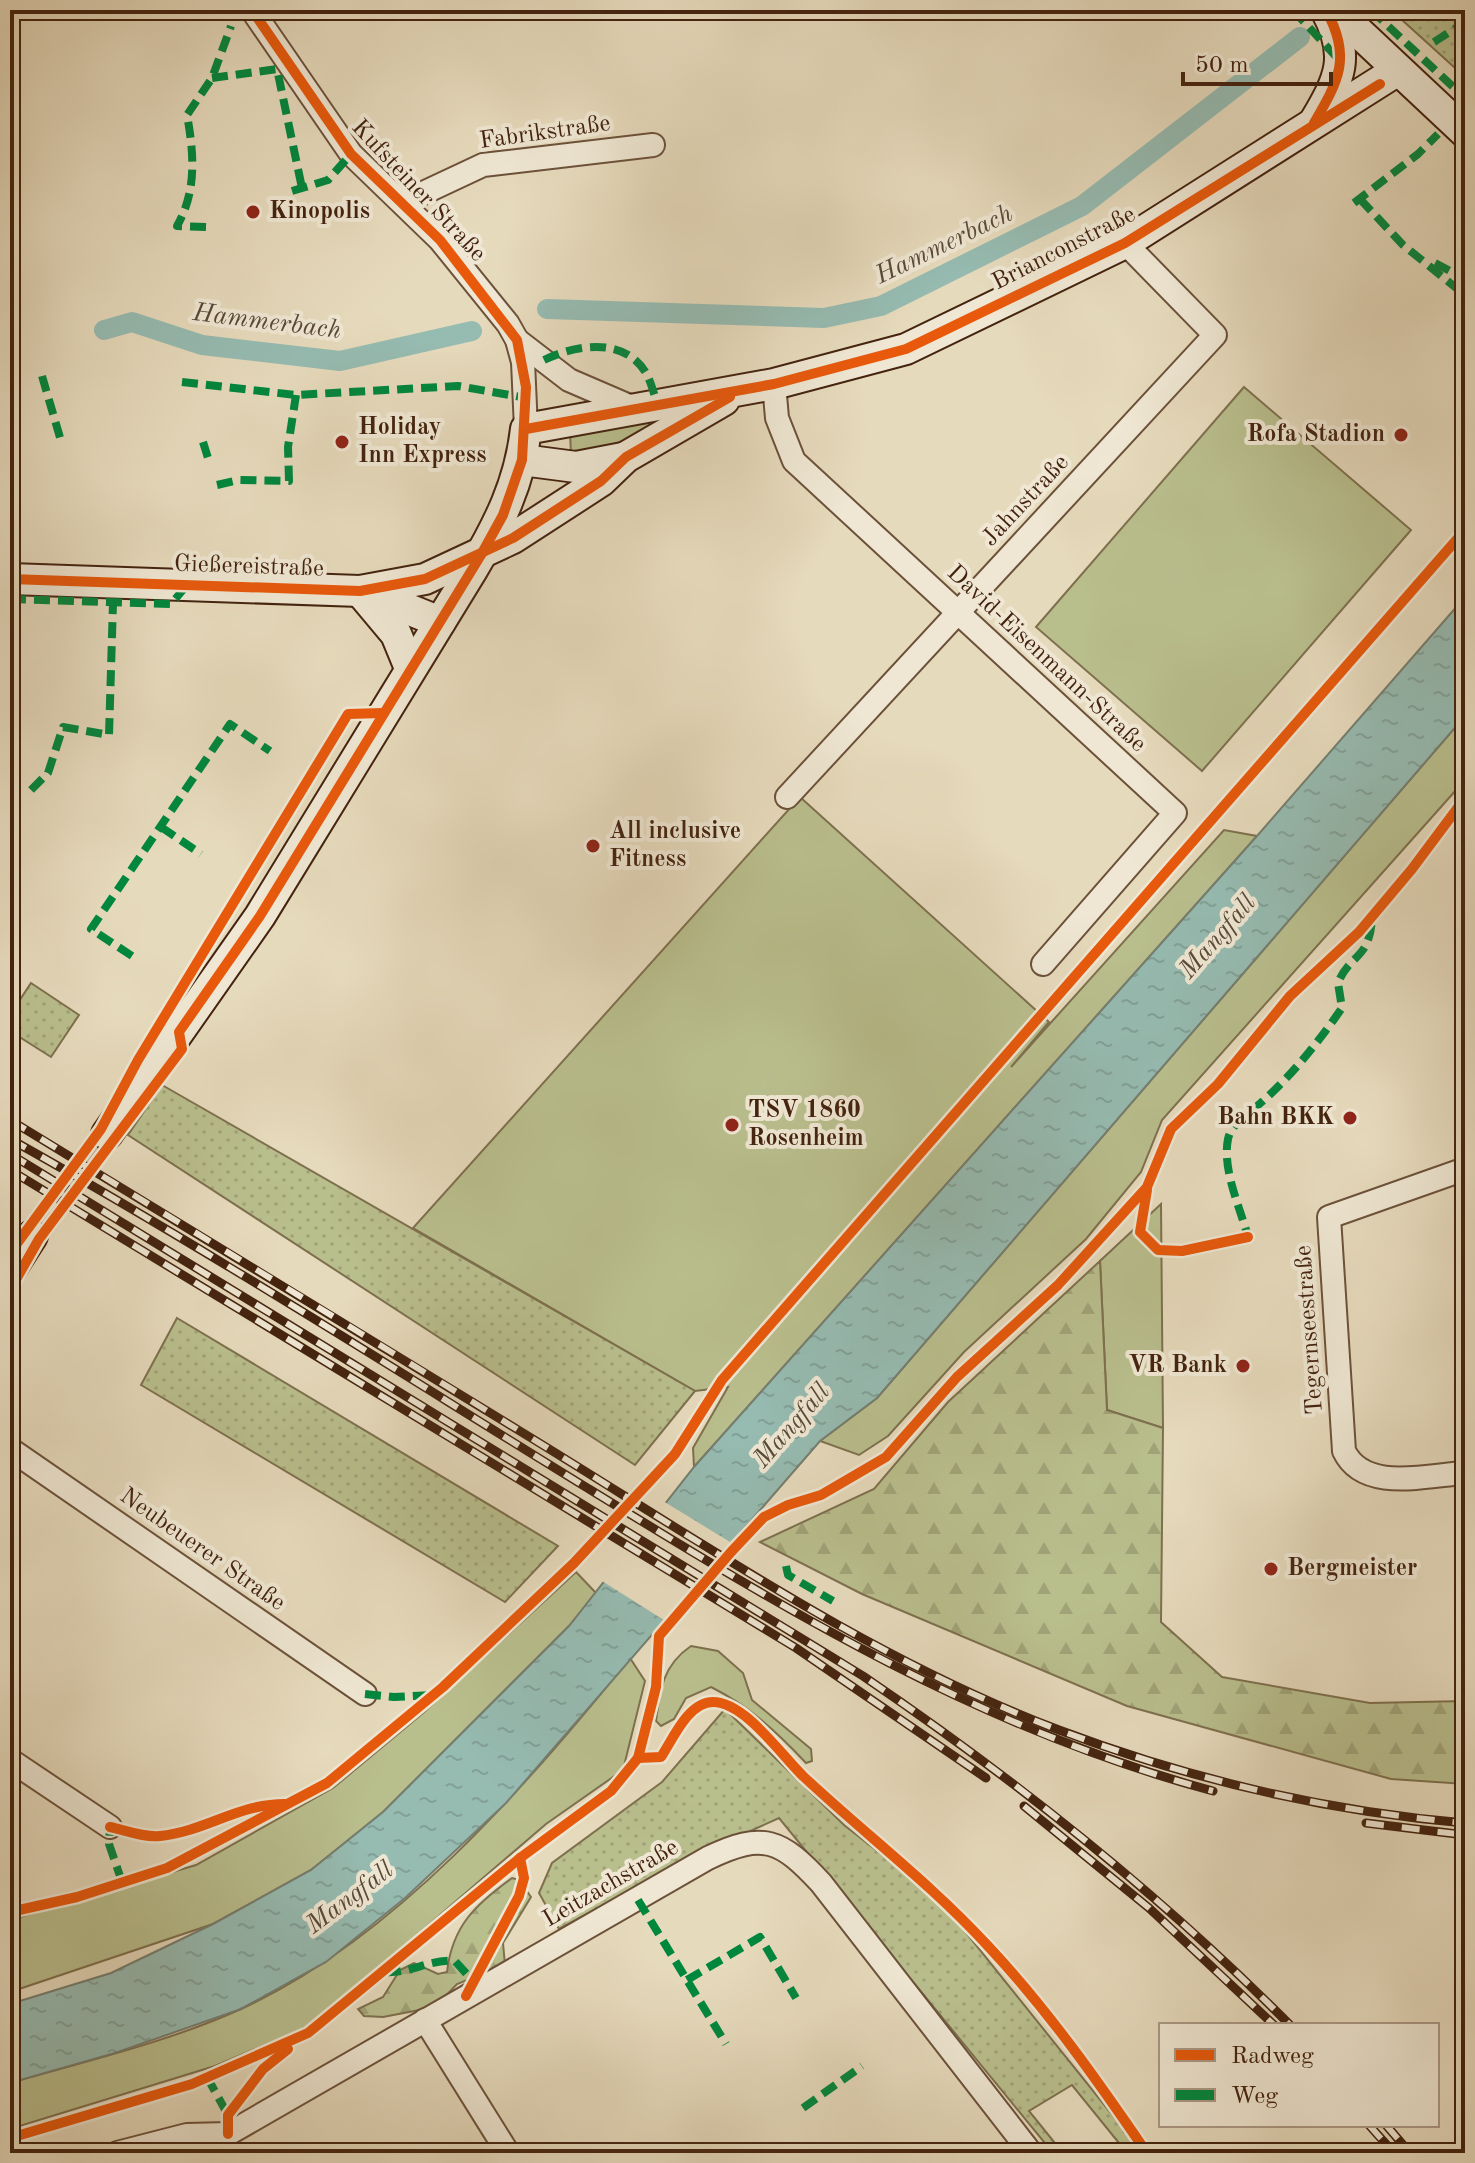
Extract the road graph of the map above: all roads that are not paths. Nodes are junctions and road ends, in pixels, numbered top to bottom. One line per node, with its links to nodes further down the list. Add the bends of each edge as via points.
1 (253, 10): 8 (street, Kufsteiner Straße, via 351,154)
2 (1326, 10): 5 (main road, via 1342,63)
3 (1335, 10): 4 (main road)
4 (1398, 70): 5 (main road, Brianconstraße); 6 (main road)
5 (1312, 126): 9 (main road, Brianconstraße)
6 (1465, 132)
7 (653, 145): 8 (street, Fabrikstraße, via 483,165)
8 (404, 202): 10 (street, Kufsteiner Straße)
9 (1125, 243): 11 (main road, Brianconstraße, via 906,349); 20 (street, Jahnstraße, via 1215,335)
10 (517, 340): 13 (street, via 569,380); 14 (street, Kufsteiner Straße, via 526,387)
11 (774, 384): 12 (main road, Brianconstraße); 20 (street, David-Eisenmann-Straße, via 777,418 794,461)
12 (740, 391): 13 (main road, Brianconstraße); 15 (main road, Brianconstraße)
13 (634, 408): 14 (main road, Brianconstraße)
14 (526, 429): 16 (main road, Kufsteiner Straße)
15 (626, 457): 16 (main road, Brianconstraße, via 576,467); 17 (main road, Brianconstraße, via 565,506)
16 (522, 460): 17 (main road, Kufsteiner Straße, via 503,515)
17 (481, 555): 19 (main road, Gießereistraße, via 425,579); 21 (main road, Kufsteiner Straße)
18 (10, 579): 19 (main road, Gießereistraße)
19 (360, 591): 21 (main road, Gießereistraße); 22 (main road, via 396,634)
20 (958, 613): 23 (street, Jahnstraße); 24 (street, David-Eisenmann-Straße, via 1175,813)
21 (440, 622): 22 (main road, Kufsteiner Straße)
22 (410, 668): 25 (main road, Kufsteiner Straße, via 260,916)
23 (787, 797)
24 (1043, 964)
25 (107, 1134)
26 (1465, 1169): 30 (street, Tegernseestraße, via 1329,1217 1344,1451 1350,1463 1385,1478)
27 (32, 1236): 28 (main road)
28 (10, 1270)
29 (10, 1449): 31 (street, Neubeuerer Straße)
30 (1465, 1473)
31 (365, 1694)
32 (10, 1760): 33 (street)
33 (110, 1827)
34 (425, 2020): 35 (street, Leitzachstraße); 37 (street); 38 (street, Leitzachstraße, via 708,1858 745,1842 775,1844 793,1853 821,1883)
35 (225, 2143): 36 (street, Leitzachstraße, via 187,2135)
36 (117, 2153)
37 (508, 2153)
38 (1031, 2153)

